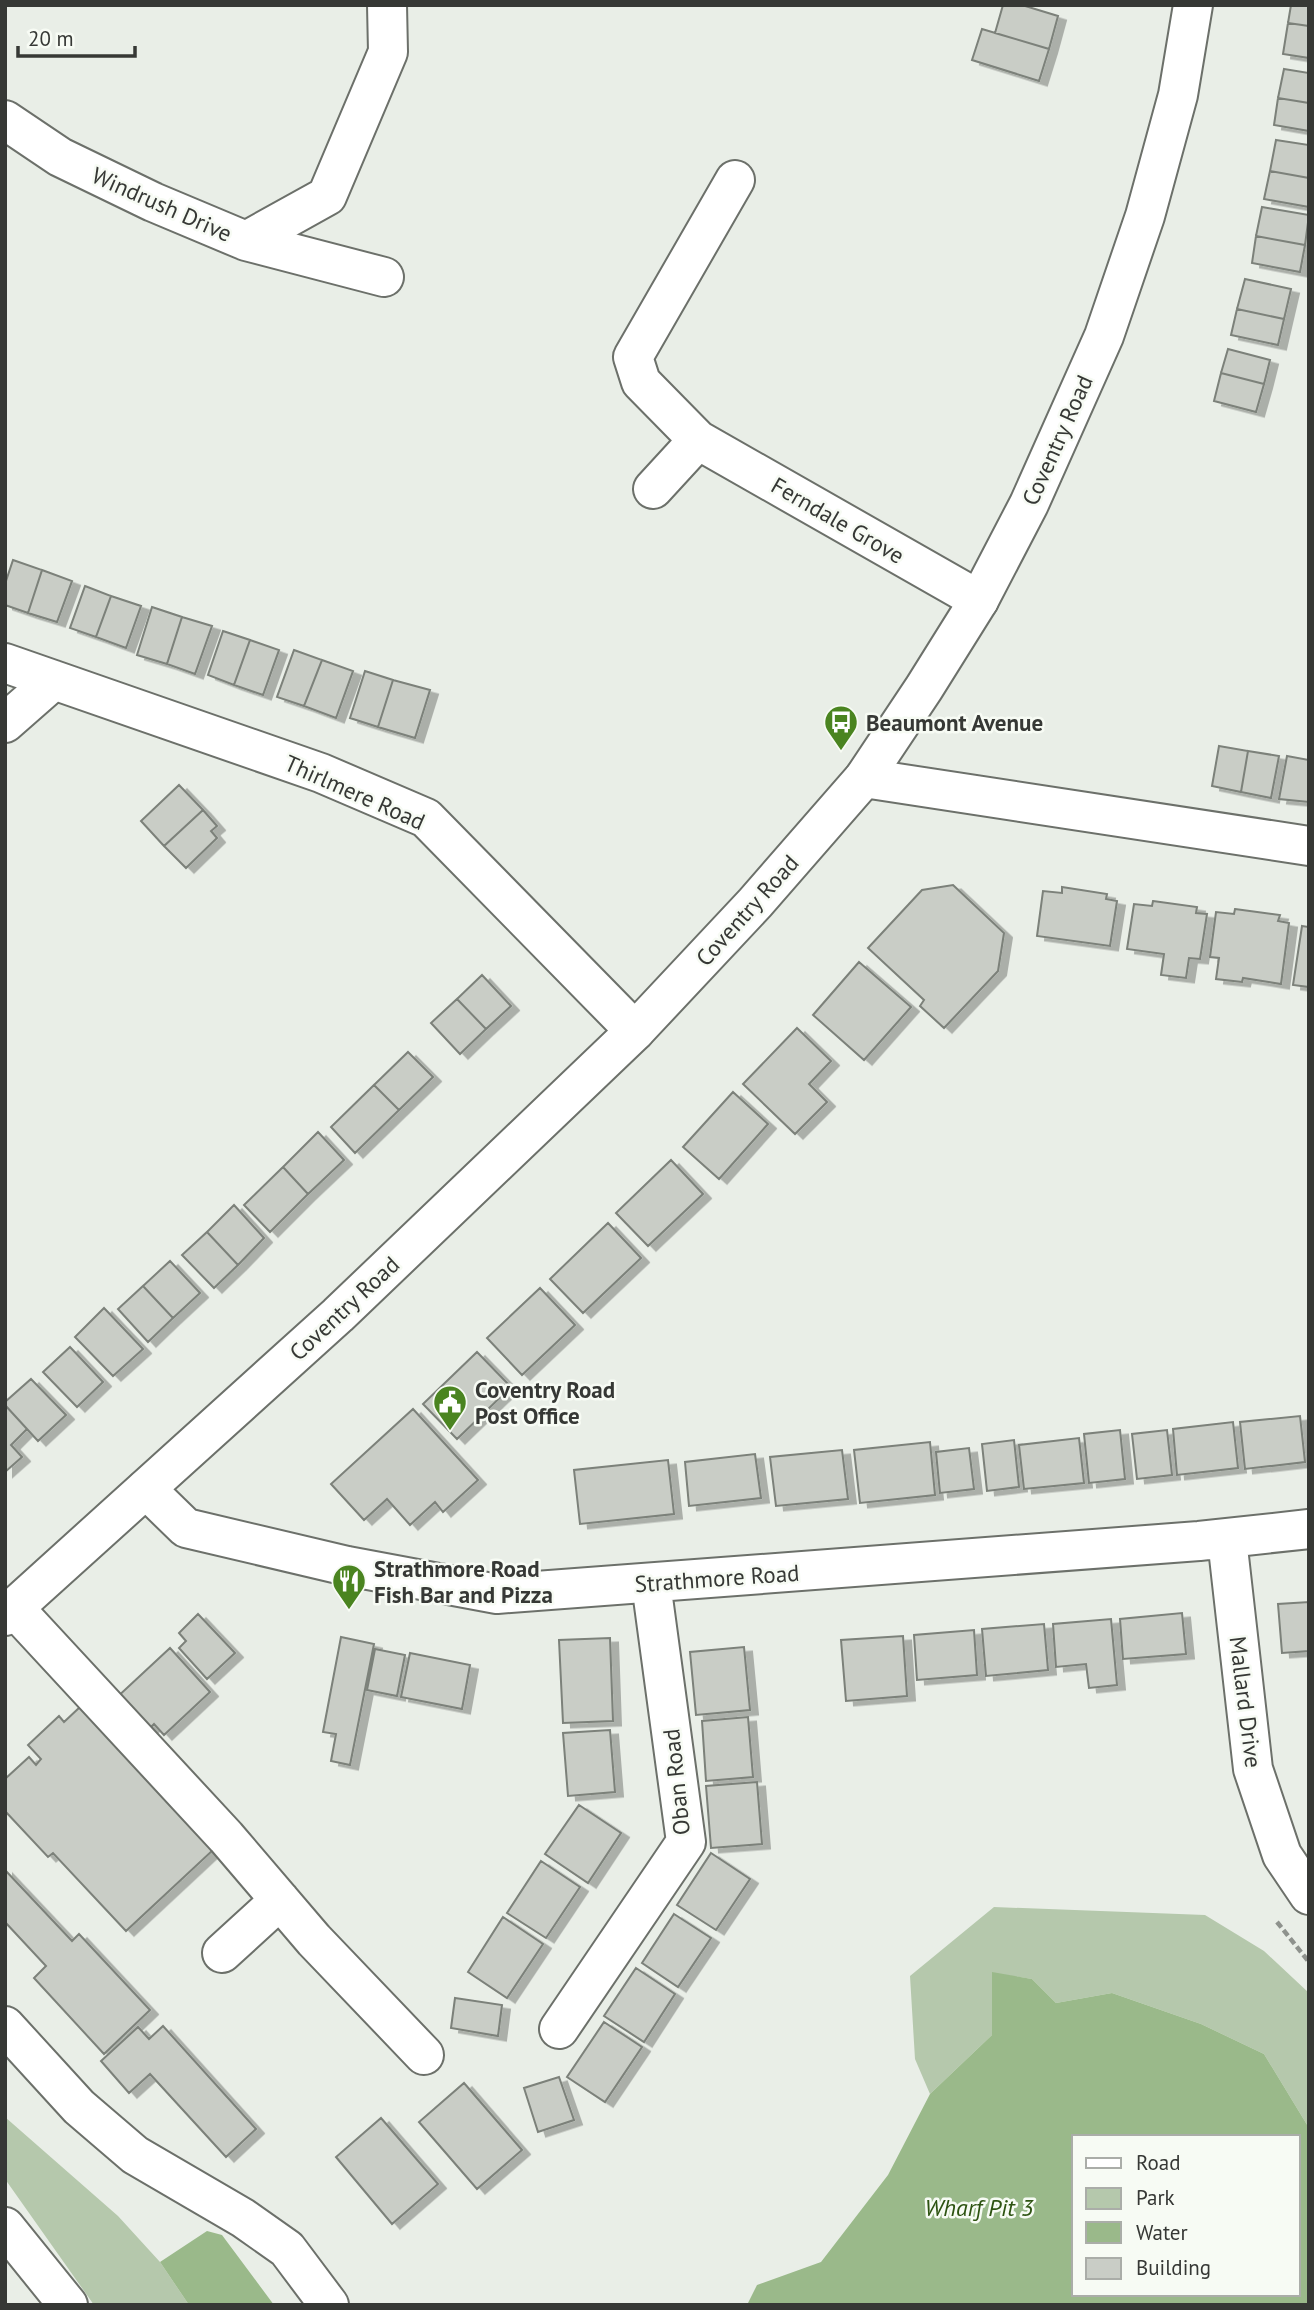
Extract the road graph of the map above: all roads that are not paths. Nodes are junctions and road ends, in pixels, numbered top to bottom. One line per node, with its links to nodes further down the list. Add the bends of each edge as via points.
1 (387, 5): 5 (street, Windrush Drive, via 388,52 327,196)
2 (1193, 5): 9 (street, Coventry Road, via 1178,95 1145,216 1104,337 1029,504)
3 (5, 120): 5 (street, Windrush Drive, via 60,157)
4 (735, 180): 7 (street, Ferndale Grove, via 633,357 641,382)
5 (246, 241): 6 (street)
6 (384, 277)
7 (698, 440): 8 (street); 9 (street, Ferndale Grove)
8 (653, 489)
9 (979, 600): 13 (street, Coventry Road)
10 (5, 663): 11 (street, Thirlmere Road)
11 (54, 680): 12 (street); 15 (street, Thirlmere Road, via 320,773 426,818)
12 (5, 723)
13 (864, 778): 14 (street); 15 (street, Coventry Road)
14 (1309, 846)
15 (635, 1031): 16 (street, Coventry Road, via 338,1315)
16 (146, 1489): 19 (street, Strathmore Road, via 186,1528 442,1584 497,1594); 20 (street, Coventry Road)
17 (1309, 1529): 18 (street, Strathmore Road)
18 (1227, 1539): 19 (street, Strathmore Road); 21 (street, Mallard Drive, via 1253,1769 1282,1855)
19 (651, 1583): 25 (street, Oban Road, via 686,1842)
20 (10, 1612): 22 (street, via 226,1837)
21 (1309, 1895)
22 (280, 1900): 23 (street); 26 (street)
23 (222, 1954)
24 (5, 2026): 29 (street, via 79,2107 135,2155 287,2249)
25 (559, 2029)
26 (424, 2055)
27 (5, 2227): 28 (street)
28 (68, 2305)
29 (329, 2305)

